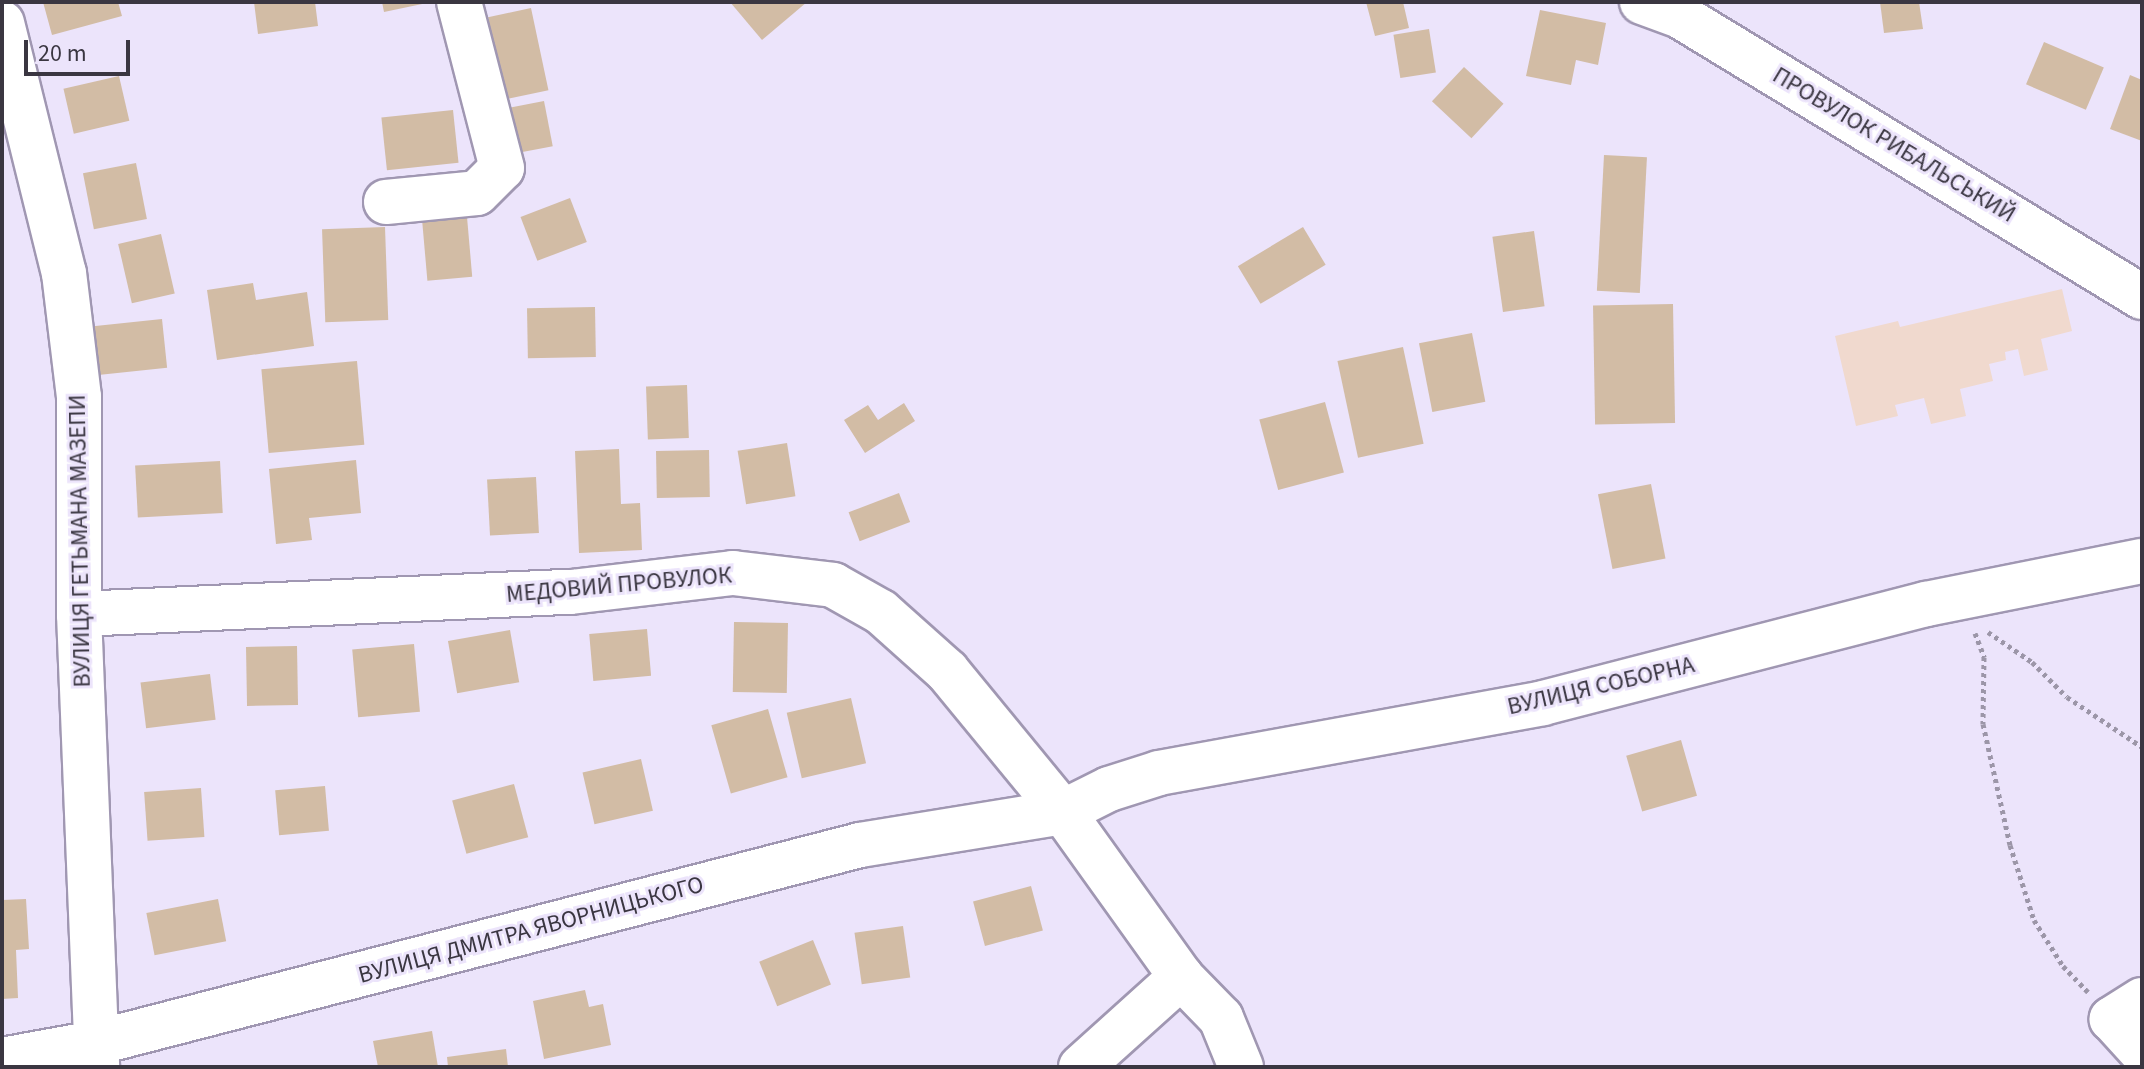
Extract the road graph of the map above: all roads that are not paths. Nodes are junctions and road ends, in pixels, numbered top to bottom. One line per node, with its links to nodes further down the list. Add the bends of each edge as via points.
1 (459, 2): 4 (street, via 502,168 477,193)
2 (1666, 7): 5 (street, ПРОВУЛОК РИБАЛЬСЬКИЙ)
3 (3, 27): 7 (street, ВУЛИЦЯ ГЕТЬМАНА МАЗЕПИ, via 68,304 79,397)
4 (386, 202)
5 (2142, 297)
6 (2142, 561): 8 (street, ВУЛИЦЯ СОБОРНА, via 1926,604 1543,703 1159,773)
7 (79, 614): 8 (street, МЕДОВИЙ ПРОВУЛОК, via 571,592 733,573 833,585 881,612 947,671); 12 (street, ВУЛИЦЯ ГЕТЬМАНА МАЗЕПИ)
8 (1063, 812): 9 (street, МЕДОВИЙ ПРОВУЛОК); 12 (street, ВУЛИЦЯ ДМИТРА ЯВОРНИЦЬКОГО, via 860,845)
9 (1181, 977): 14 (street); 15 (street, МЕДОВИЙ ПРОВУЛОК, via 1221,1018)
10 (2127, 1009): 11 (street)
11 (2142, 1052)
12 (96, 1055): 13 (street, ВУЛИЦЯ ДМИТРА ЯВОРНИЦЬКОГО)
13 (2, 1060)
14 (1081, 1067)
15 (1241, 1067)

